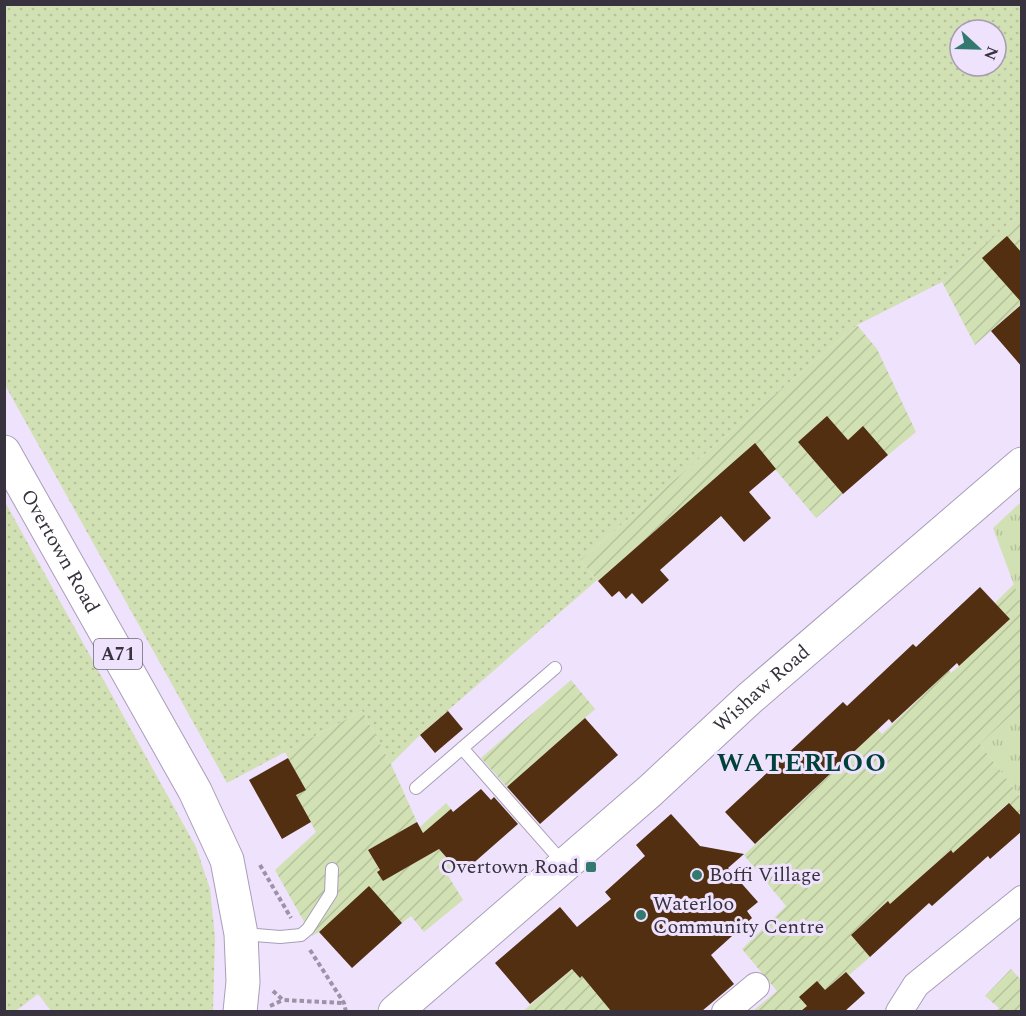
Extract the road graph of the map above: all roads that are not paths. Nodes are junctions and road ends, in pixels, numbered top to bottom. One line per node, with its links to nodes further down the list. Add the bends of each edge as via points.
1 (4, 452): 9 (main road, Overtown Road / A71, via 195,791 227,860)
2 (1022, 464): 6 (main road, Wishaw Road, via 750,698)
3 (555, 668): 4 (lane)
4 (462, 748): 5 (lane); 6 (lane)
5 (416, 789)
6 (565, 865): 12 (main road, Wishaw Road)
7 (332, 869): 9 (lane, via 331,893 301,935)
8 (1022, 899): 14 (street, via 916,985)
9 (241, 934): 11 (main road, Overtown Road / A71)
10 (756, 986): 13 (street)
11 (255, 998)
12 (395, 1011)
13 (725, 1011)
14 (899, 1011)

